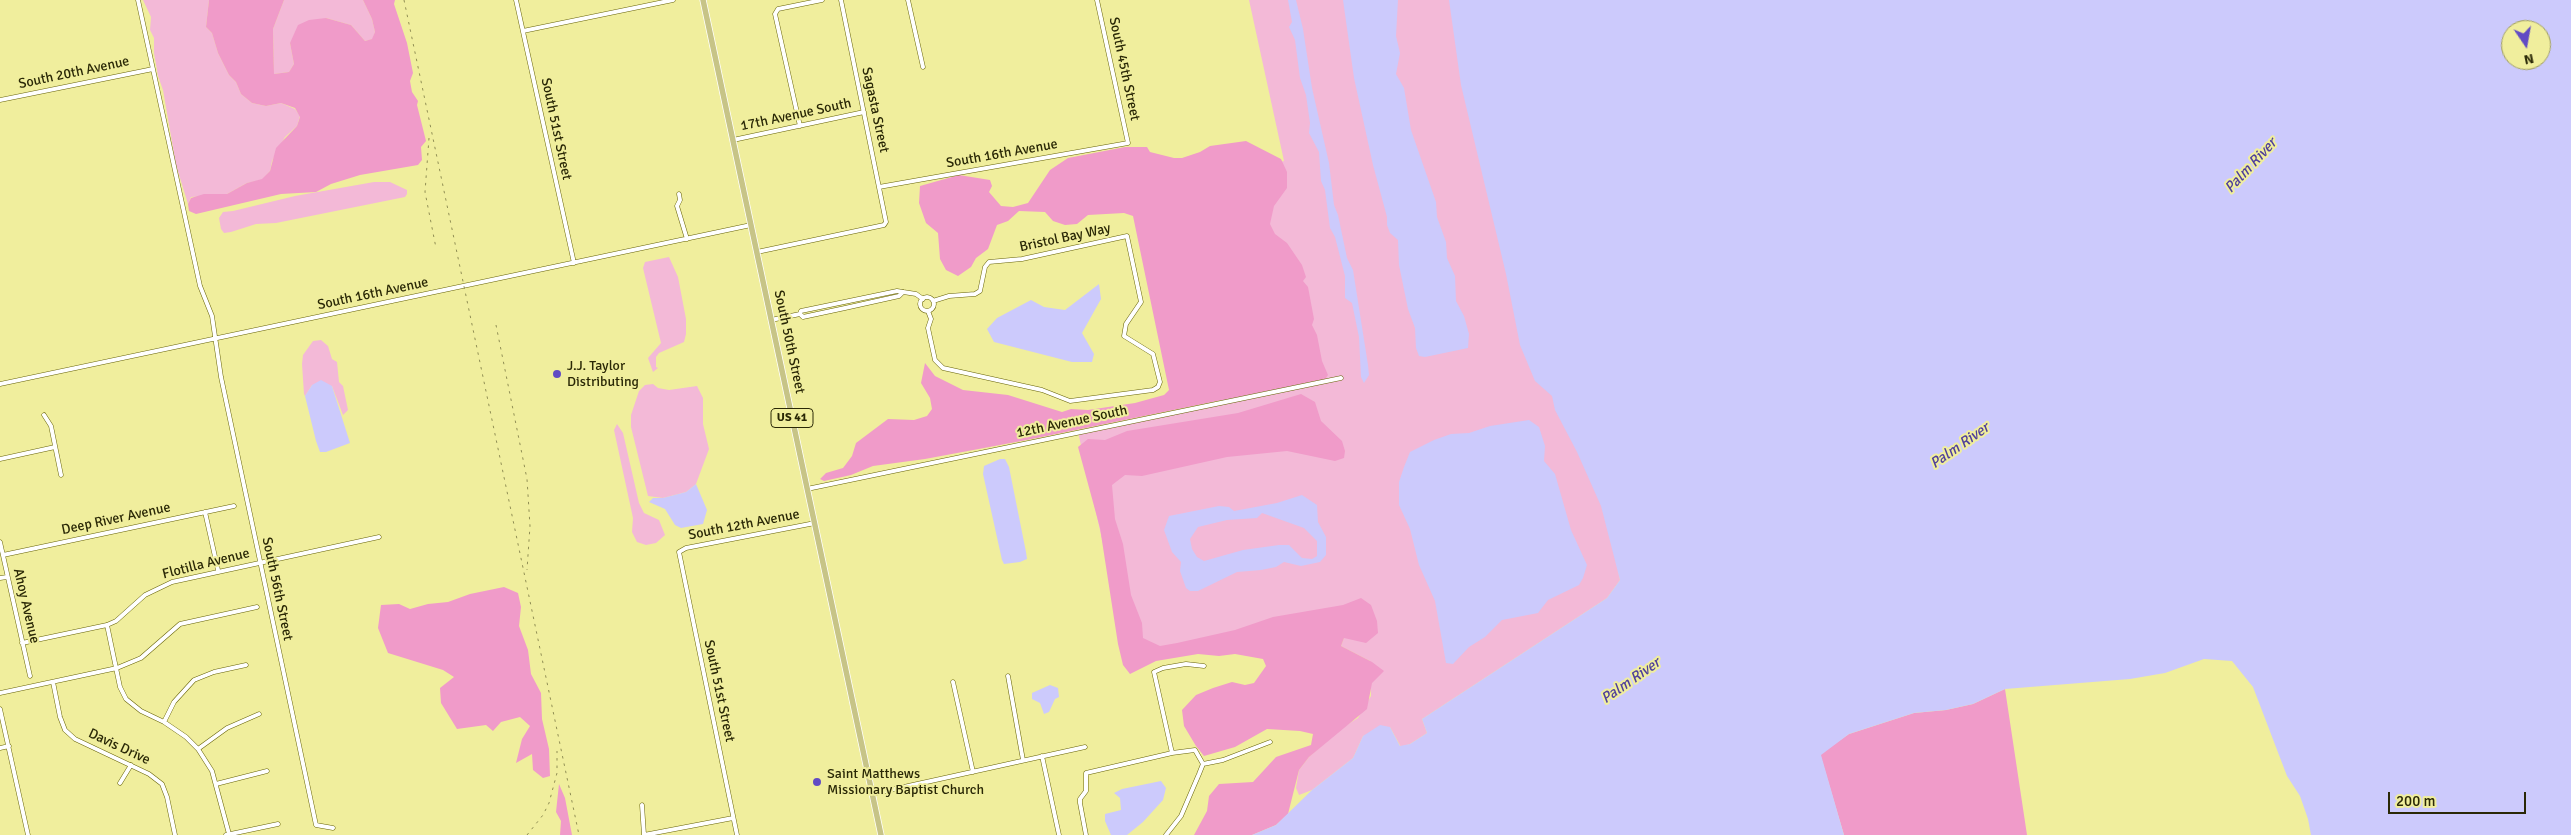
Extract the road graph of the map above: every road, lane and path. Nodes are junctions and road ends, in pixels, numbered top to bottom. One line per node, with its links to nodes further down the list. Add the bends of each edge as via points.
1 (138, 0): 11 (street, South 56th Street)
2 (516, 0): 9 (street, South 51st Street)
3 (673, 0): 9 (street)
4 (703, 0): 15 (main road, South 50th Street / US 41)
5 (822, 0): 14 (street, via 778,9 775,14)
6 (841, 0): 13 (street, Sagasta Street)
7 (908, 0): 10 (street)
8 (1097, 0): 16 (street, South 45th Street)
9 (523, 31): 22 (street, South 51st Street)
10 (923, 67)
11 (153, 69): 12 (street, South 20th Avenue); 27 (street, South 56th Street, via 200,286)
12 (0, 100)
13 (864, 112): 14 (street, 17th Avenue South); 17 (street, Sagasta Street)
14 (800, 126): 15 (street, 17th Avenue South)
15 (733, 140): 19 (main road, South 50th Street / US 41)
16 (1128, 143): 17 (street, South 16th Avenue)
17 (879, 187): 21 (street, Sagasta Street, via 885,224)
18 (679, 194): 20 (street, via 677,206)
19 (751, 225): 20 (street, South 16th Avenue); 21 (main road, South 50th Street / US 41)
20 (687, 239): 22 (street, South 16th Avenue)
21 (757, 252): 26 (main road, South 50th Street / US 41)
22 (574, 263): 27 (street, South 16th Avenue)
23 (923, 299): 24 (street); 25 (street, via 921,307); 26 (street, via 903,292 899,296 803,317 800,314)
24 (933, 301): 25 (street, via 933,307); 25 (street, Bristol Bay Way, via 975,294 980,290 989,262 1022,259 1127,236 1141,302 1126,324 1124,336 1153,354 1160,382 1154,390 1070,401 1042,390 943,368 935,360)
25 (928, 311)
26 (772, 320): 34 (main road, South 50th Street / US 41)
27 (217, 339): 29 (street, South 16th Avenue); 42 (street, South 56th Street, via 221,376)
28 (1341, 378): 34 (street, 12th Avenue South)
29 (0, 384)
30 (44, 415): 31 (street, via 52,426)
31 (56, 447): 32 (street); 33 (street)
32 (0, 460)
33 (61, 475)
34 (807, 489): 37 (main road, South 50th Street / US 41)
35 (234, 506): 36 (street, Deep River Avenue)
36 (205, 512): 41 (street, Deep River Avenue); 43 (street)
37 (814, 523): 40 (street, South 12th Avenue, via 686,548); 74 (main road, South 50th Street / US 41)
38 (379, 537): 42 (street, Flotilla Avenue)
39 (0, 542): 41 (street, Ahoy Avenue)
40 (680, 552): 76 (street, South 51st Street)
41 (3, 555): 44 (street, Ahoy Avenue)
42 (259, 562): 43 (street, Flotilla Avenue); 78 (street, South 56th Street, via 316,825)
43 (218, 570): 47 (street, Flotilla Avenue, via 159,586 116,622)
44 (7, 577): 45 (street); 48 (street, Ahoy Avenue)
45 (0, 578)
46 (257, 607): 51 (street, via 180,624 141,658)
47 (107, 625): 48 (street, Flotilla Avenue); 51 (street)
48 (22, 643): 52 (street, Ahoy Avenue)
49 (246, 665): 59 (street, via 194,680 174,702)
50 (1204, 666): 65 (street, via 1186,664 1154,672)
51 (117, 668): 54 (street); 59 (street, via 126,699 141,712)
52 (30, 676)
53 (1008, 676): 67 (street)
54 (53, 682): 56 (street); 69 (street, Davis Drive, via 65,730 75,739)
55 (953, 682): 71 (street)
56 (0, 693)
57 (0, 709): 61 (street)
58 (258, 714): 64 (street, via 227,728)
59 (164, 722): 64 (street)
60 (1270, 742): 68 (street, via 1223,760)
61 (8, 746): 63 (street); 79 (street)
62 (1085, 747): 66 (street)
63 (0, 748)
64 (198, 750): 73 (street, via 212,771)
65 (1172, 753): 68 (street, via 1195,750); 86 (street, via 1086,774 1086,791 1080,799)
66 (1042, 756): 67 (street); 85 (street)
67 (1023, 760): 71 (street)
68 (1202, 764): 87 (street, via 1181,816)
69 (131, 766): 72 (street); 80 (street, Davis Drive, via 162,784)
70 (267, 771): 73 (street)
71 (973, 772): 74 (street)
72 (120, 784)
73 (216, 784): 81 (street)
74 (872, 794): 84 (main road, South 50th Street / US 41)
75 (642, 805): 82 (street)
76 (733, 818): 82 (street); 83 (street, South 51st Street)
77 (278, 824): 81 (street)
78 (333, 828)
79 (28, 835)
80 (175, 835)
81 (227, 835)
82 (644, 835)
83 (737, 835)
84 (881, 835)
85 (1059, 835)
86 (1086, 835)
87 (1166, 835)

